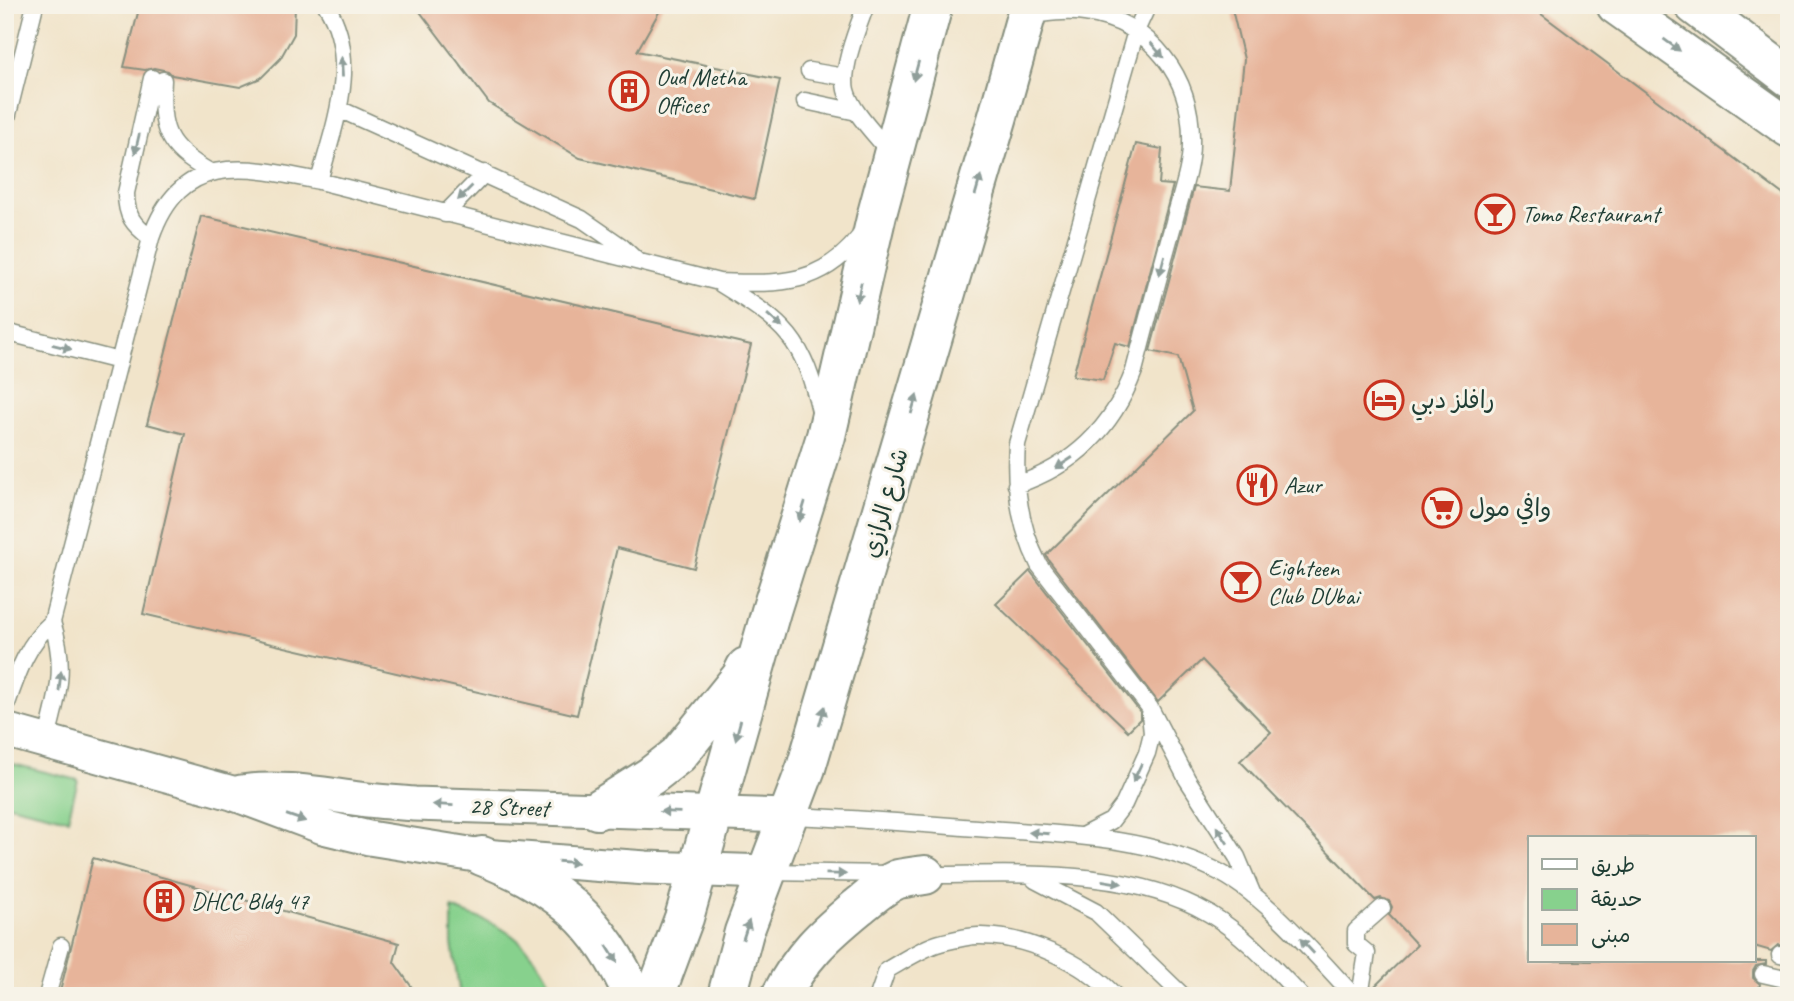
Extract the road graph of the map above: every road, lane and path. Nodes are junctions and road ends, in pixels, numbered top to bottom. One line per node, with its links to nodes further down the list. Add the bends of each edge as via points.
1 (35, 5): 17 (lane)
2 (326, 5): 15 (lane, one-way to 2, via 342,61 339,37)
3 (866, 5): 9 (lane)
4 (933, 5): 19 (main road, one-way to 19)
5 (1149, 5): 10 (lane)
6 (1616, 5): 18 (main road, one-way to 18)
7 (1694, 5): 13 (main road)
8 (1046, 10): 10 (lane, via 1084,12); 41 (main road, شارع الرازي, one-way to 8)
9 (858, 13): 12 (lane)
10 (1136, 31): 31 (lane, via 1017,444); 31 (lane, one-way to 31, via 1157,46 1177,76 1189,110 1191,145 1181,194 1125,395 1097,436 1078,453 1057,468)
11 (809, 71): 12 (lane)
12 (845, 77): 16 (lane)
13 (1789, 77)
14 (805, 101): 16 (lane)
15 (338, 109): 21 (lane); 22 (lane)
16 (857, 112): 19 (lane)
17 (5, 126)
18 (1788, 128)
19 (893, 158): 24 (main road)
20 (210, 172): 22 (lane, via 239,169); 25 (lane, via 172,197 158,216); 25 (lane, one-way to 25, via 192,162 170,139 163,124 157,79 126,193 127,214)
21 (485, 173): 23 (lane, one-way to 23); 26 (lane, via 582,219)
22 (319, 181): 23 (lane)
23 (444, 214): 26 (lane)
24 (877, 214): 27 (lane, via 850,248 813,275 768,284); 30 (main road, one-way to 30)
25 (151, 238): 29 (lane)
26 (638, 262): 27 (lane)
27 (719, 282): 30 (lane, one-way to 30, via 762,310 803,354)
28 (5, 332): 29 (lane, one-way to 29)
29 (118, 361): 33 (lane)
30 (826, 436): 32 (main road, one-way to 32)
31 (1016, 485): 34 (lane, via 1023,525 1040,565)
32 (771, 611): 39 (main road, via 741,677 690,744 652,776); 40 (main road, one-way to 40)
33 (52, 621): 35 (lane, via 26,653); 37 (lane, one-way to 33, via 61,674)
34 (1150, 708): 42 (lane, one-way to 42, via 1152,733 1147,753 1124,804 1111,821); 48 (lane, one-way to 34, via 1237,857 1187,779)
35 (5, 709)
36 (5, 730): 37 (street, 28 Street)
37 (46, 741): 38 (street, 28 Street)
38 (232, 793): 39 (street, 28 Street, one-way to 38, via 414,804 279,789); 43 (street, 28 Street, one-way to 43, via 323,827)
39 (597, 810): 40 (street, 28 Street, one-way to 39)
40 (715, 813): 41 (street, 28 Street); 44 (main road)
41 (788, 816): 42 (lane, one-way to 41); 45 (main road, شارع الرازي)
42 (1082, 836): 48 (lane, via 1154,847 1214,869)
43 (482, 856): 44 (street, 28 Street, one-way to 44); 54 (main road, one-way to 54, via 520,870 584,917 609,949)
44 (698, 870): 45 (street, 28 Street); 55 (main road)
45 (768, 872): 47 (lane, one-way to 47); 56 (main road, شارع الرازي, one-way to 45, via 744,932)
46 (1024, 874): 47 (lane); 60 (lane, via 1096,912); 61 (lane, one-way to 61, via 1107,880 1162,891 1211,915 1250,944)
47 (925, 875): 57 (main road, via 899,879 880,889 835,926 811,948)
48 (1253, 895): 62 (lane, one-way to 48)
49 (1382, 908): 63 (lane, via 1356,931 1356,944 1367,953)
50 (61, 946): 53 (lane)
51 (1763, 974): 52 (lane)
52 (1789, 980)
53 (47, 996)
54 (633, 996)
55 (655, 996)
56 (727, 996)
57 (781, 996)
58 (877, 996): 59 (lane, via 887,970 937,944 978,936 1058,954 1102,982)
59 (1115, 996)
60 (1183, 996)
61 (1301, 996)
62 (1354, 996)
63 (1360, 996)

